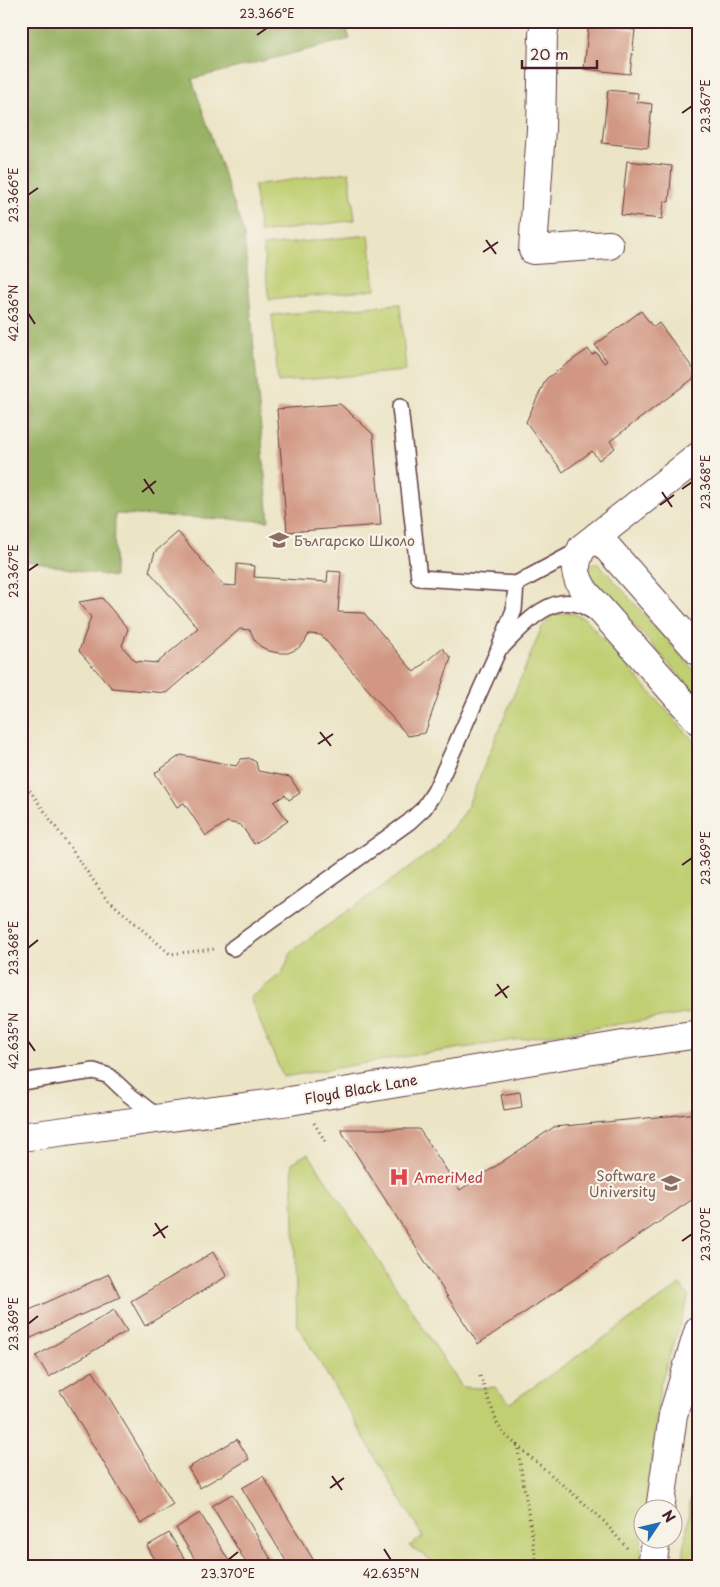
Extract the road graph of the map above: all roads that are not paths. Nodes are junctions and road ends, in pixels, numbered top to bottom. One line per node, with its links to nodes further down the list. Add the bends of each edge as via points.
1 (546, 21): 2 (street, via 533,250)
2 (609, 245)
3 (400, 407): 6 (lane, via 419,578)
4 (699, 456): 5 (street)
5 (585, 552): 6 (lane); 7 (street, via 578,580); 9 (street)
6 (516, 584): 8 (lane, via 514,610)
7 (612, 623): 8 (lane, via 580,604 562,603 545,608); 10 (street)
8 (498, 651): 11 (lane, via 435,791 424,808)
9 (699, 652)
10 (699, 721)
11 (233, 948)
12 (699, 1034): 14 (street, Floyd Black Lane, via 290,1101)
13 (21, 1082): 14 (lane, via 94,1071 109,1076)
14 (159, 1118): 15 (street, Floyd Black Lane)
15 (21, 1137)
16 (699, 1329): 17 (street, via 673,1415)
17 (661, 1500)
18 (654, 1550): 19 (street)
19 (652, 1566)

